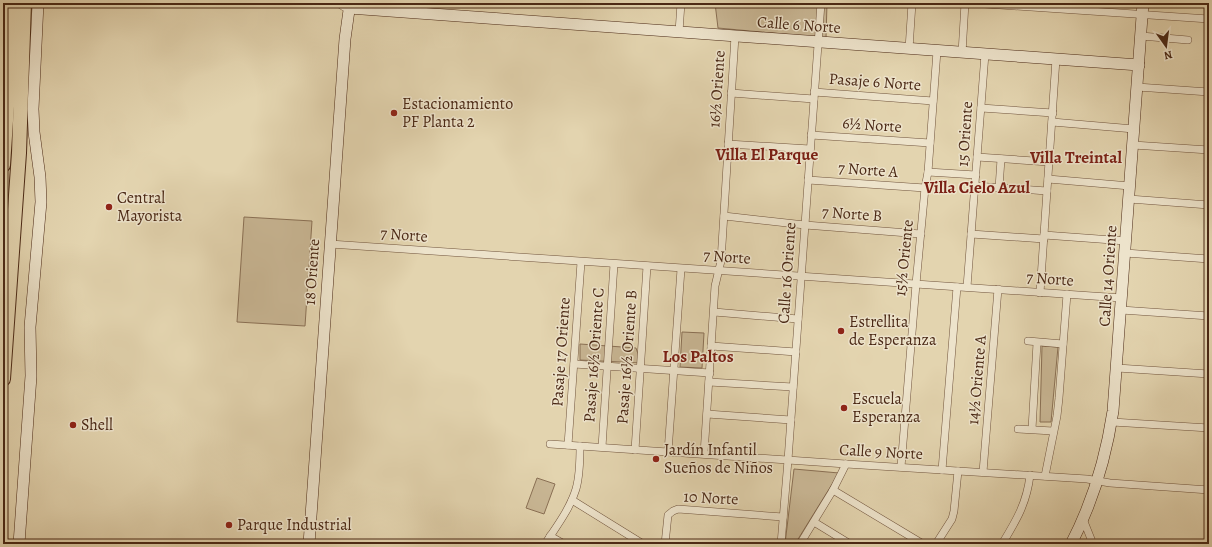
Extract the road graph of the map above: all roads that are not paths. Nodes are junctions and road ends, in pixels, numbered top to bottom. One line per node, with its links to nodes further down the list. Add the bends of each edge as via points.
1 (14, 3): 44 (highway)
2 (24, 3): 94 (highway, via 19,153)
3 (38, 3): 128 (street, via 33,109 41,202 30,327 31,376)
4 (338, 3): 11 (street, Calle 6 Norte, via 344,7)
5 (681, 3): 14 (street)
6 (821, 3): 18 (street, Calle 16 Oriente)
7 (912, 3): 19 (street)
8 (965, 3): 21 (street)
9 (970, 3): 12 (street)
10 (1143, 3): 12 (street, Calle 14 Oriente)
11 (350, 6): 14 (street, Calle 6 Norte); 62 (street, 18 Oriente, via 345,39)
12 (1142, 15): 13 (street); 16 (street, Calle 14 Oriente)
13 (1209, 19)
14 (679, 32): 15 (street, Calle 6 Norte)
15 (735, 36): 18 (street, Calle 6 Norte); 28 (street, 16½ Oriente)
16 (1141, 36): 17 (street); 24 (street, Calle 14 Oriente)
17 (1188, 40)
18 (818, 42): 19 (street, Calle 6 Norte); 29 (street, Calle 16 Oriente)
19 (909, 49): 20 (street, Calle 6 Norte)
20 (937, 51): 21 (street, Calle 6 Norte); 30 (street, 15½ Oriente)
21 (962, 53): 22 (street, Calle 6 Norte)
22 (985, 54): 23 (street, Calle 6 Norte); 31 (street, 15 Oriente)
23 (1056, 60): 24 (street, Calle 6 Norte); 32 (street)
24 (1139, 66): 26 (street, Calle 14 Oriente)
25 (1209, 85): 27 (street)
26 (1137, 87): 27 (street); 34 (street, Calle 14 Oriente)
27 (1206, 91)
28 (731, 92): 29 (street, Pasaje 6 Norte); 37 (street, 16½ Oriente)
29 (814, 95): 30 (street, Pasaje 6 Norte); 35 (street, Calle 16 Oriente)
30 (933, 101): 36 (street, 15½ Oriente)
31 (981, 108): 32 (street); 41 (street, 15 Oriente)
32 (1052, 113): 33 (street)
33 (1052, 122): 34 (street); 43 (street)
34 (1134, 129): 38 (street, Calle 14 Oriente)
35 (811, 135): 36 (street, 6½ Norte); 39 (street, Calle 16 Oriente)
36 (930, 143): 45 (street, 15½ Oriente)
37 (728, 144): 39 (street); 56 (street, 16½ Oriente)
38 (1133, 145): 40 (street); 50 (street, Calle 14 Oriente)
39 (810, 149): 48 (street, Calle 16 Oriente)
40 (1209, 150)
41 (977, 157): 42 (street); 46 (street, 15 Oriente)
42 (1001, 159): 43 (street); 52 (street)
43 (1049, 162): 47 (street)
44 (3, 165)
45 (928, 172): 46 (street); 51 (street, 15½ Oriente)
46 (976, 176): 49 (street, 15 Oriente)
47 (1048, 179): 50 (street); 53 (street)
48 (808, 180): 51 (street, 7 Norte A); 57 (street, Calle 16 Oriente)
49 (975, 186): 52 (street); 59 (street, 15 Oriente)
50 (1130, 186): 54 (street, Calle 14 Oriente)
51 (925, 188): 58 (street, 15½ Oriente)
52 (999, 188): 53 (street)
53 (1047, 191): 60 (street)
54 (1129, 199): 55 (street); 61 (street, Calle 14 Oriente)
55 (1209, 205)
56 (724, 216): 57 (street, 7 Norte B); 69 (street, 16½ Oriente)
57 (805, 225): 58 (street, 7 Norte B); 70 (street, Calle 16 Oriente)
58 (921, 234): 71 (street, 15½ Oriente)
59 (971, 234): 60 (street); 73 (street, 15 Oriente)
60 (1044, 237): 61 (street); 75 (street)
61 (1126, 241): 63 (street, Calle 14 Oriente)
62 (330, 244): 65 (street, 7 Norte); 129 (street, 18 Oriente)
63 (1125, 252): 64 (street); 77 (street, Calle 14 Oriente)
64 (1209, 259)
65 (581, 262): 66 (street, 7 Norte); 87 (street, Pasaje 17 Oriente)
66 (614, 264): 67 (street, 7 Norte); 88 (street, Pasaje 16½ Oriente C)
67 (647, 266): 68 (street, 7 Norte); 89 (street, Pasaje 16½ Oriente B)
68 (681, 269): 69 (street, 7 Norte); 91 (street)
69 (719, 271): 70 (street, 7 Norte); 79 (street, 16½ Oriente, via 715,286)
70 (801, 276): 71 (street, 7 Norte); 81 (street, Calle 16 Oriente)
71 (916, 284): 72 (street, 7 Norte); 113 (street, 15½ Oriente)
72 (957, 287): 73 (street, 7 Norte); 114 (street)
73 (967, 287): 74 (street, 7 Norte)
74 (998, 290): 75 (street, 7 Norte); 116 (street, 14½ Oriente A)
75 (1040, 292): 76 (street, 7 Norte)
76 (1067, 294): 77 (street, 7 Norte); 84 (street)
77 (1122, 298): 78 (street, Calle 14 Oriente)
78 (1121, 310): 80 (street); 90 (street, Calle 14 Oriente)
79 (714, 312): 81 (street); 85 (street, 16½ Oriente)
80 (1209, 316)
81 (798, 319): 86 (street, Calle 16 Oriente)
82 (1028, 342): 83 (street)
83 (1037, 343): 84 (street); 102 (street)
84 (1063, 344): 103 (street)
85 (711, 346): 86 (street); 92 (street, 16½ Oriente)
86 (796, 352): 96 (street, Calle 16 Oriente)
87 (574, 364): 88 (street); 105 (street, Pasaje 17 Oriente)
88 (607, 366): 89 (street); 107 (street, Pasaje 16½ Oriente C)
89 (640, 368): 91 (street); 108 (street, Pasaje 16½ Oriente B)
90 (1117, 368): 93 (street); 99 (street, Calle 14 Oriente)
91 (674, 370): 92 (street); 109 (street)
92 (710, 373): 95 (street, 16½ Oriente)
93 (1209, 374)
94 (3, 379)
95 (709, 382): 96 (street); 97 (street, 16½ Oriente)
96 (793, 387): 98 (street, Calle 16 Oriente)
97 (707, 414): 98 (street); 110 (street, 16½ Oriente)
98 (791, 420): 111 (street, Calle 16 Oriente)
99 (1112, 422): 100 (street); 119 (street, Calle 14 Oriente)
100 (1209, 428)
101 (1018, 429): 102 (street)
102 (1032, 429): 103 (street)
103 (1053, 431): 118 (street)
104 (550, 444): 105 (street, Calle 9 Norte)
105 (568, 445): 106 (street, Calle 9 Norte)
106 (580, 446): 107 (street, Calle 9 Norte); 122 (street, via 579,476)
107 (602, 447): 108 (street, Calle 9 Norte)
108 (635, 450): 109 (street, Calle 9 Norte)
109 (668, 452): 110 (street, Calle 9 Norte)
110 (704, 454): 111 (street, Calle 9 Norte)
111 (788, 460): 112 (street, Calle 9 Norte); 123 (street, Calle 16 Oriente)
112 (846, 464): 113 (street, Calle 9 Norte); 120 (street)
113 (901, 467): 114 (street, Calle 9 Norte)
114 (942, 470): 115 (street, Calle 9 Norte)
115 (958, 471): 116 (street, Calle 9 Norte); 138 (street, via 953,515)
116 (983, 472): 117 (street, Calle 9 Norte)
117 (1030, 475): 118 (street, Calle 9 Norte); 139 (street, via 1024,503)
118 (1045, 476): 119 (street, Calle 9 Norte)
119 (1097, 481): 121 (street, Calle 9 Norte); 124 (street, Calle 14 Oriente)
120 (833, 490): 125 (street); 137 (street)
121 (1209, 490)
122 (572, 500): 126 (street); 132 (street)
123 (783, 517): 133 (street, 10 Norte, via 678,509 668,515); 134 (street, Calle 16 Oriente)
124 (1083, 519): 127 (street); 140 (street, Calle 14 Oriente)
125 (814, 522): 135 (street); 136 (street)
126 (550, 536): 130 (street); 131 (street)
127 (1093, 543): 141 (street)
128 (19, 544)
129 (309, 544)
130 (545, 544)
131 (564, 544)
132 (643, 544)
133 (665, 544)
134 (781, 544)
135 (800, 544)
136 (850, 544)
137 (923, 544)
138 (936, 544)
139 (1002, 544)
140 (1071, 544)
141 (1108, 544)

